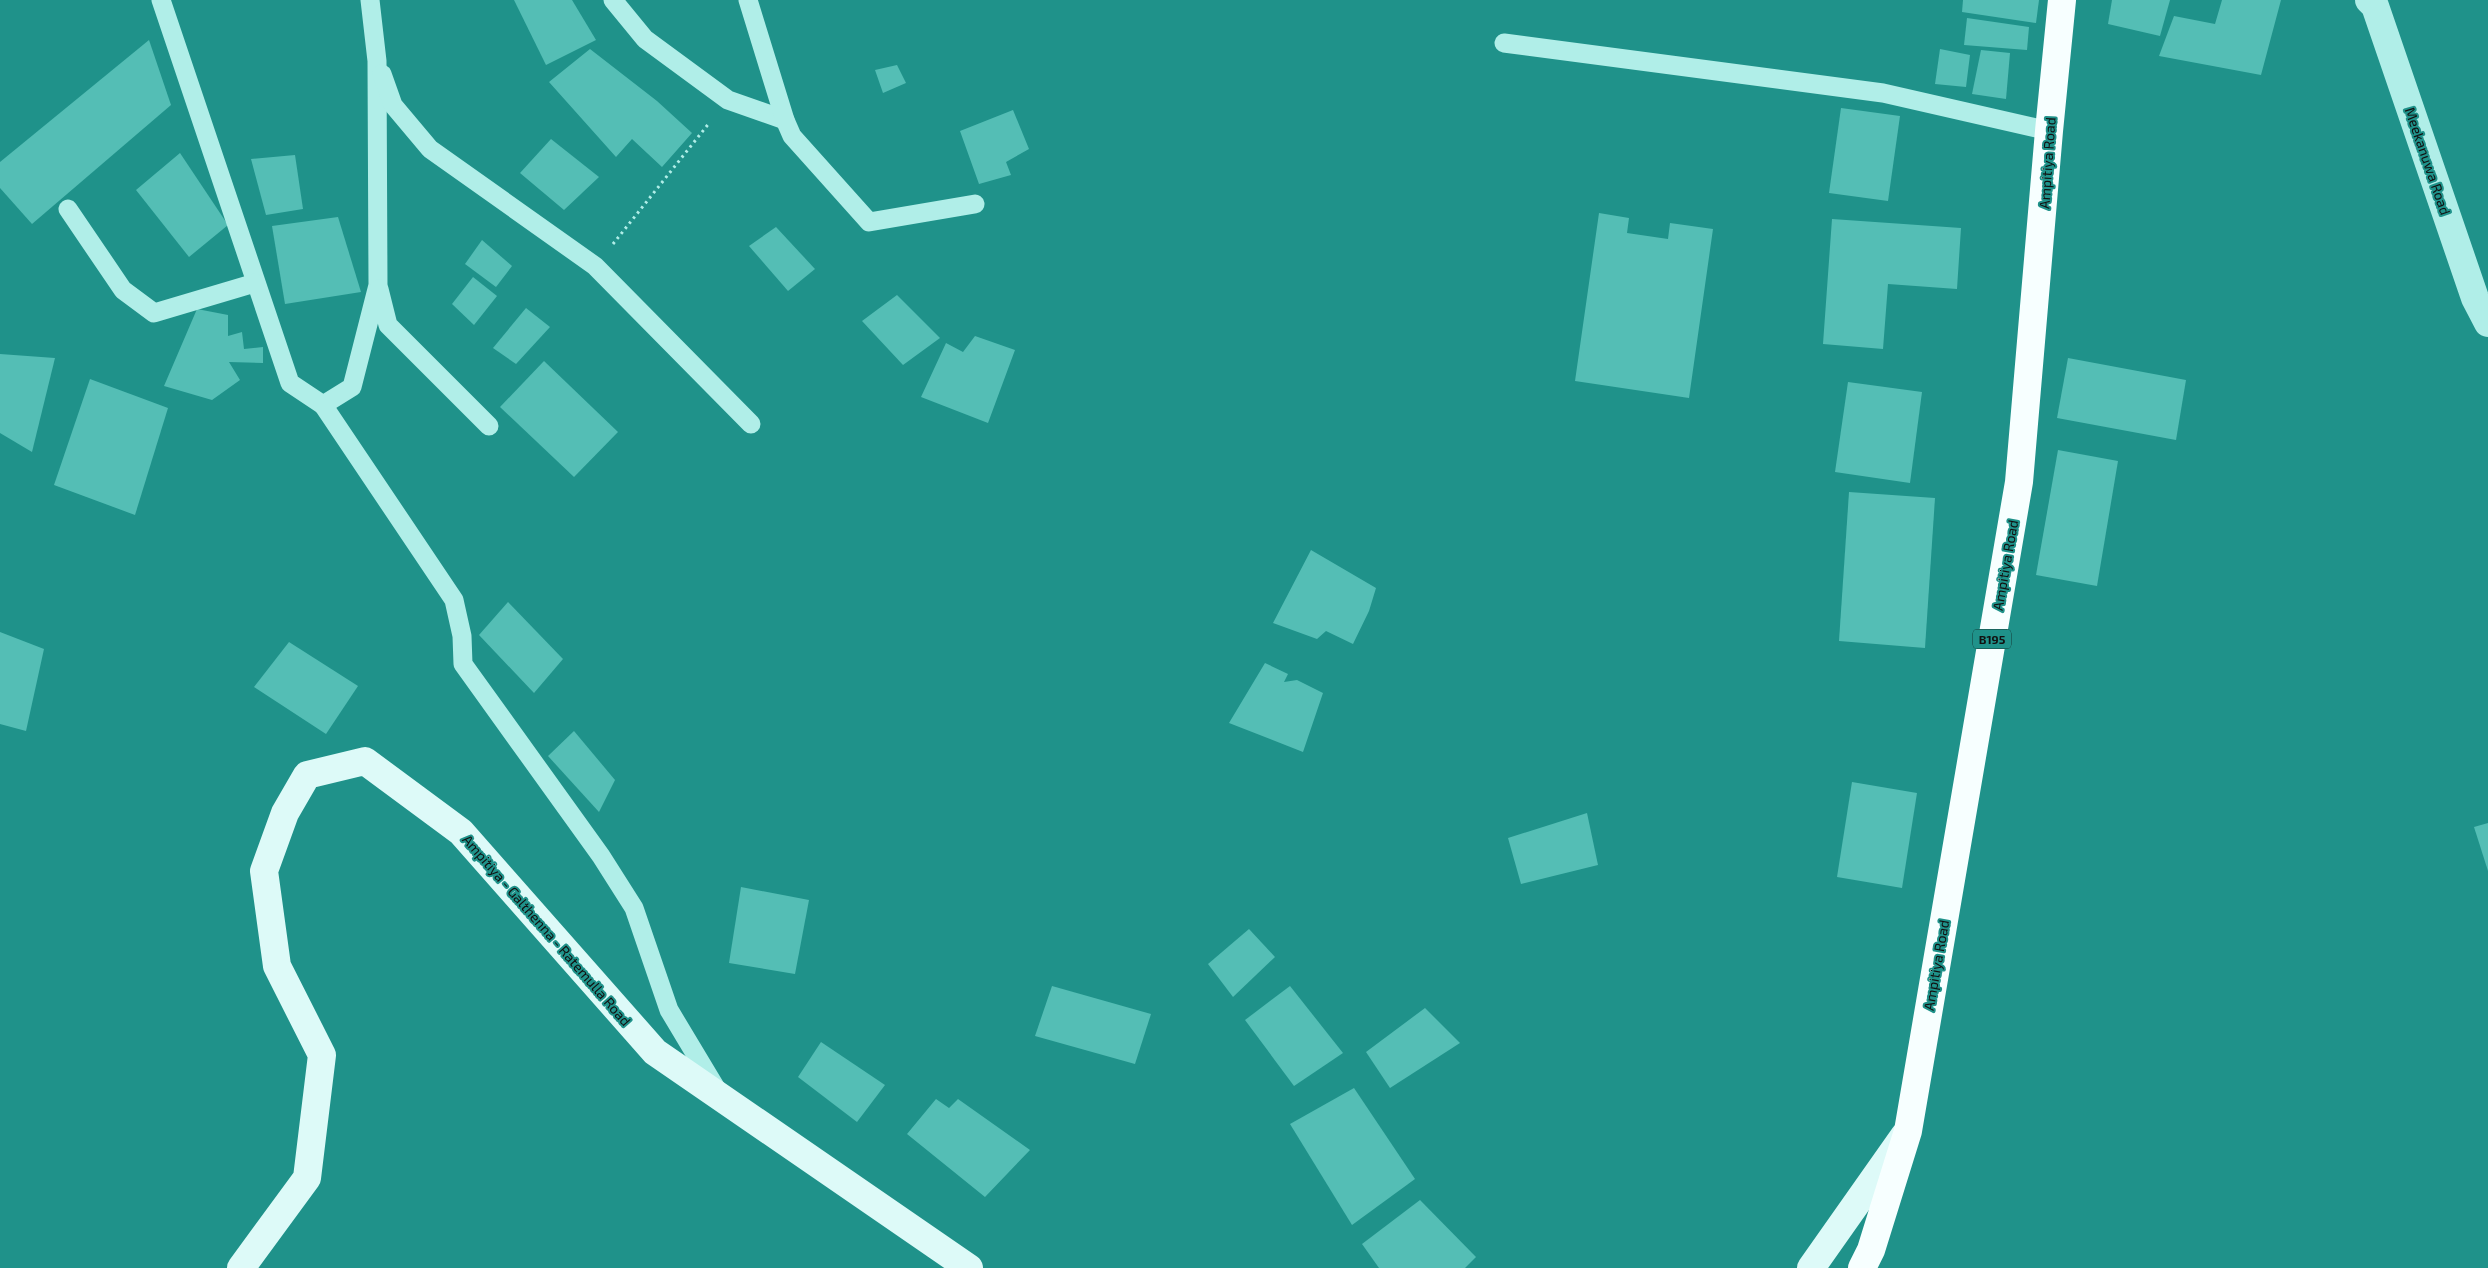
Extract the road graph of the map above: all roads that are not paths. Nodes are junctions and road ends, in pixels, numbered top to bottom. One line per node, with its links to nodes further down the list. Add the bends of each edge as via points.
1 (161, 0): 13 (lane)
2 (370, 0): 8 (lane)
3 (613, 0): 9 (lane, via 645,39 728,100)
4 (748, 0): 9 (lane)
5 (2062, 0): 10 (main road, Ampitiya Road / B195)
6 (2369, 0): 15 (street, Meekanuwa Road, via 2374,6 2475,298)
7 (1504, 43): 10 (lane, via 1883,93)
8 (377, 61): 14 (lane); 17 (lane, via 393,105 430,149 595,266)
9 (785, 120): 11 (lane, via 792,136 869,222)
10 (2048, 131): 20 (main road, Ampitiya Road / B195, via 2019,482)
11 (975, 204)
12 (68, 209): 13 (lane, via 123,290 154,313)
13 (254, 283): 16 (lane, via 290,383)
14 (378, 285): 16 (lane, via 352,387); 18 (lane, via 388,325)
15 (2488, 323)
16 (323, 405): 19 (lane, via 454,600 462,636 463,664 601,856 634,908 669,1010)
17 (751, 424)
18 (489, 426)
19 (721, 1097): 21 (street, Ampitiya - Galthenna - Ratemulla Road, via 655,1052 461,832 364,762 307,775 285,813 264,870 277,966 322,1055 307,1178); 22 (street, Ampitiya - Galthenna - Ratemulla Road)
20 (1908, 1131): 23 (street); 24 (main road, Ampitiya Road / B195, via 1871,1250)
21 (241, 1268)
22 (969, 1268)
23 (1811, 1268)
24 (1862, 1268)

